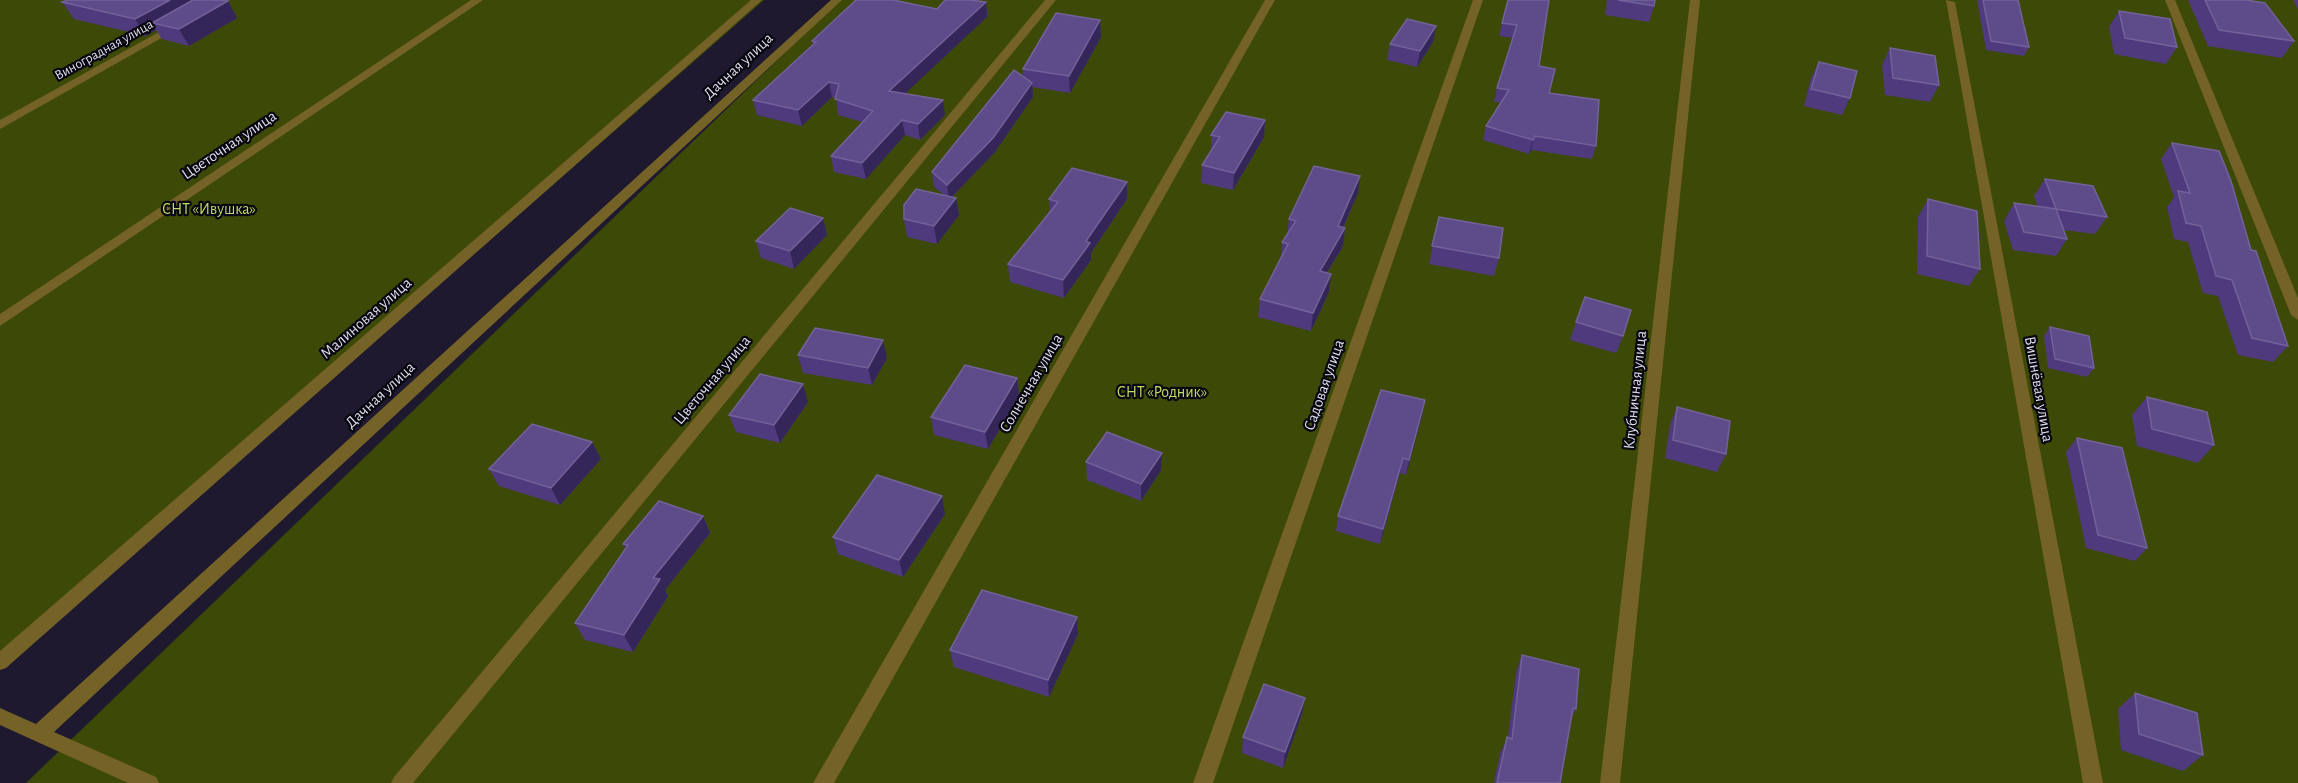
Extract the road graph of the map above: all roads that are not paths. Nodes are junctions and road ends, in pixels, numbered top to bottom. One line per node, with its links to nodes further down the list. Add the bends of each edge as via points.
1 (478, 0): 13 (street, Цветочная улица)
2 (757, 0): 14 (street, Малиновая улица)
3 (837, 0): 16 (street, Дачная улица)
4 (1051, 0): 18 (street, Цветочная улица)
5 (1270, 0): 19 (street, Солнечная улица)
6 (1478, 0): 20 (street, Садовая улица)
7 (1695, 0): 21 (street, Клубничная улица)
8 (2170, 0): 12 (street)
9 (1950, 2): 22 (street, Вишнёвая улица)
10 (192, 17): 11 (street, Виноградная улица)
11 (0, 125)
12 (2298, 315)
13 (0, 321)
14 (0, 662)
15 (0, 716): 16 (street)
16 (38, 734): 17 (street)
17 (149, 783)
18 (401, 783)
19 (823, 783)
20 (1203, 783)
21 (1610, 783)
22 (2093, 783)

